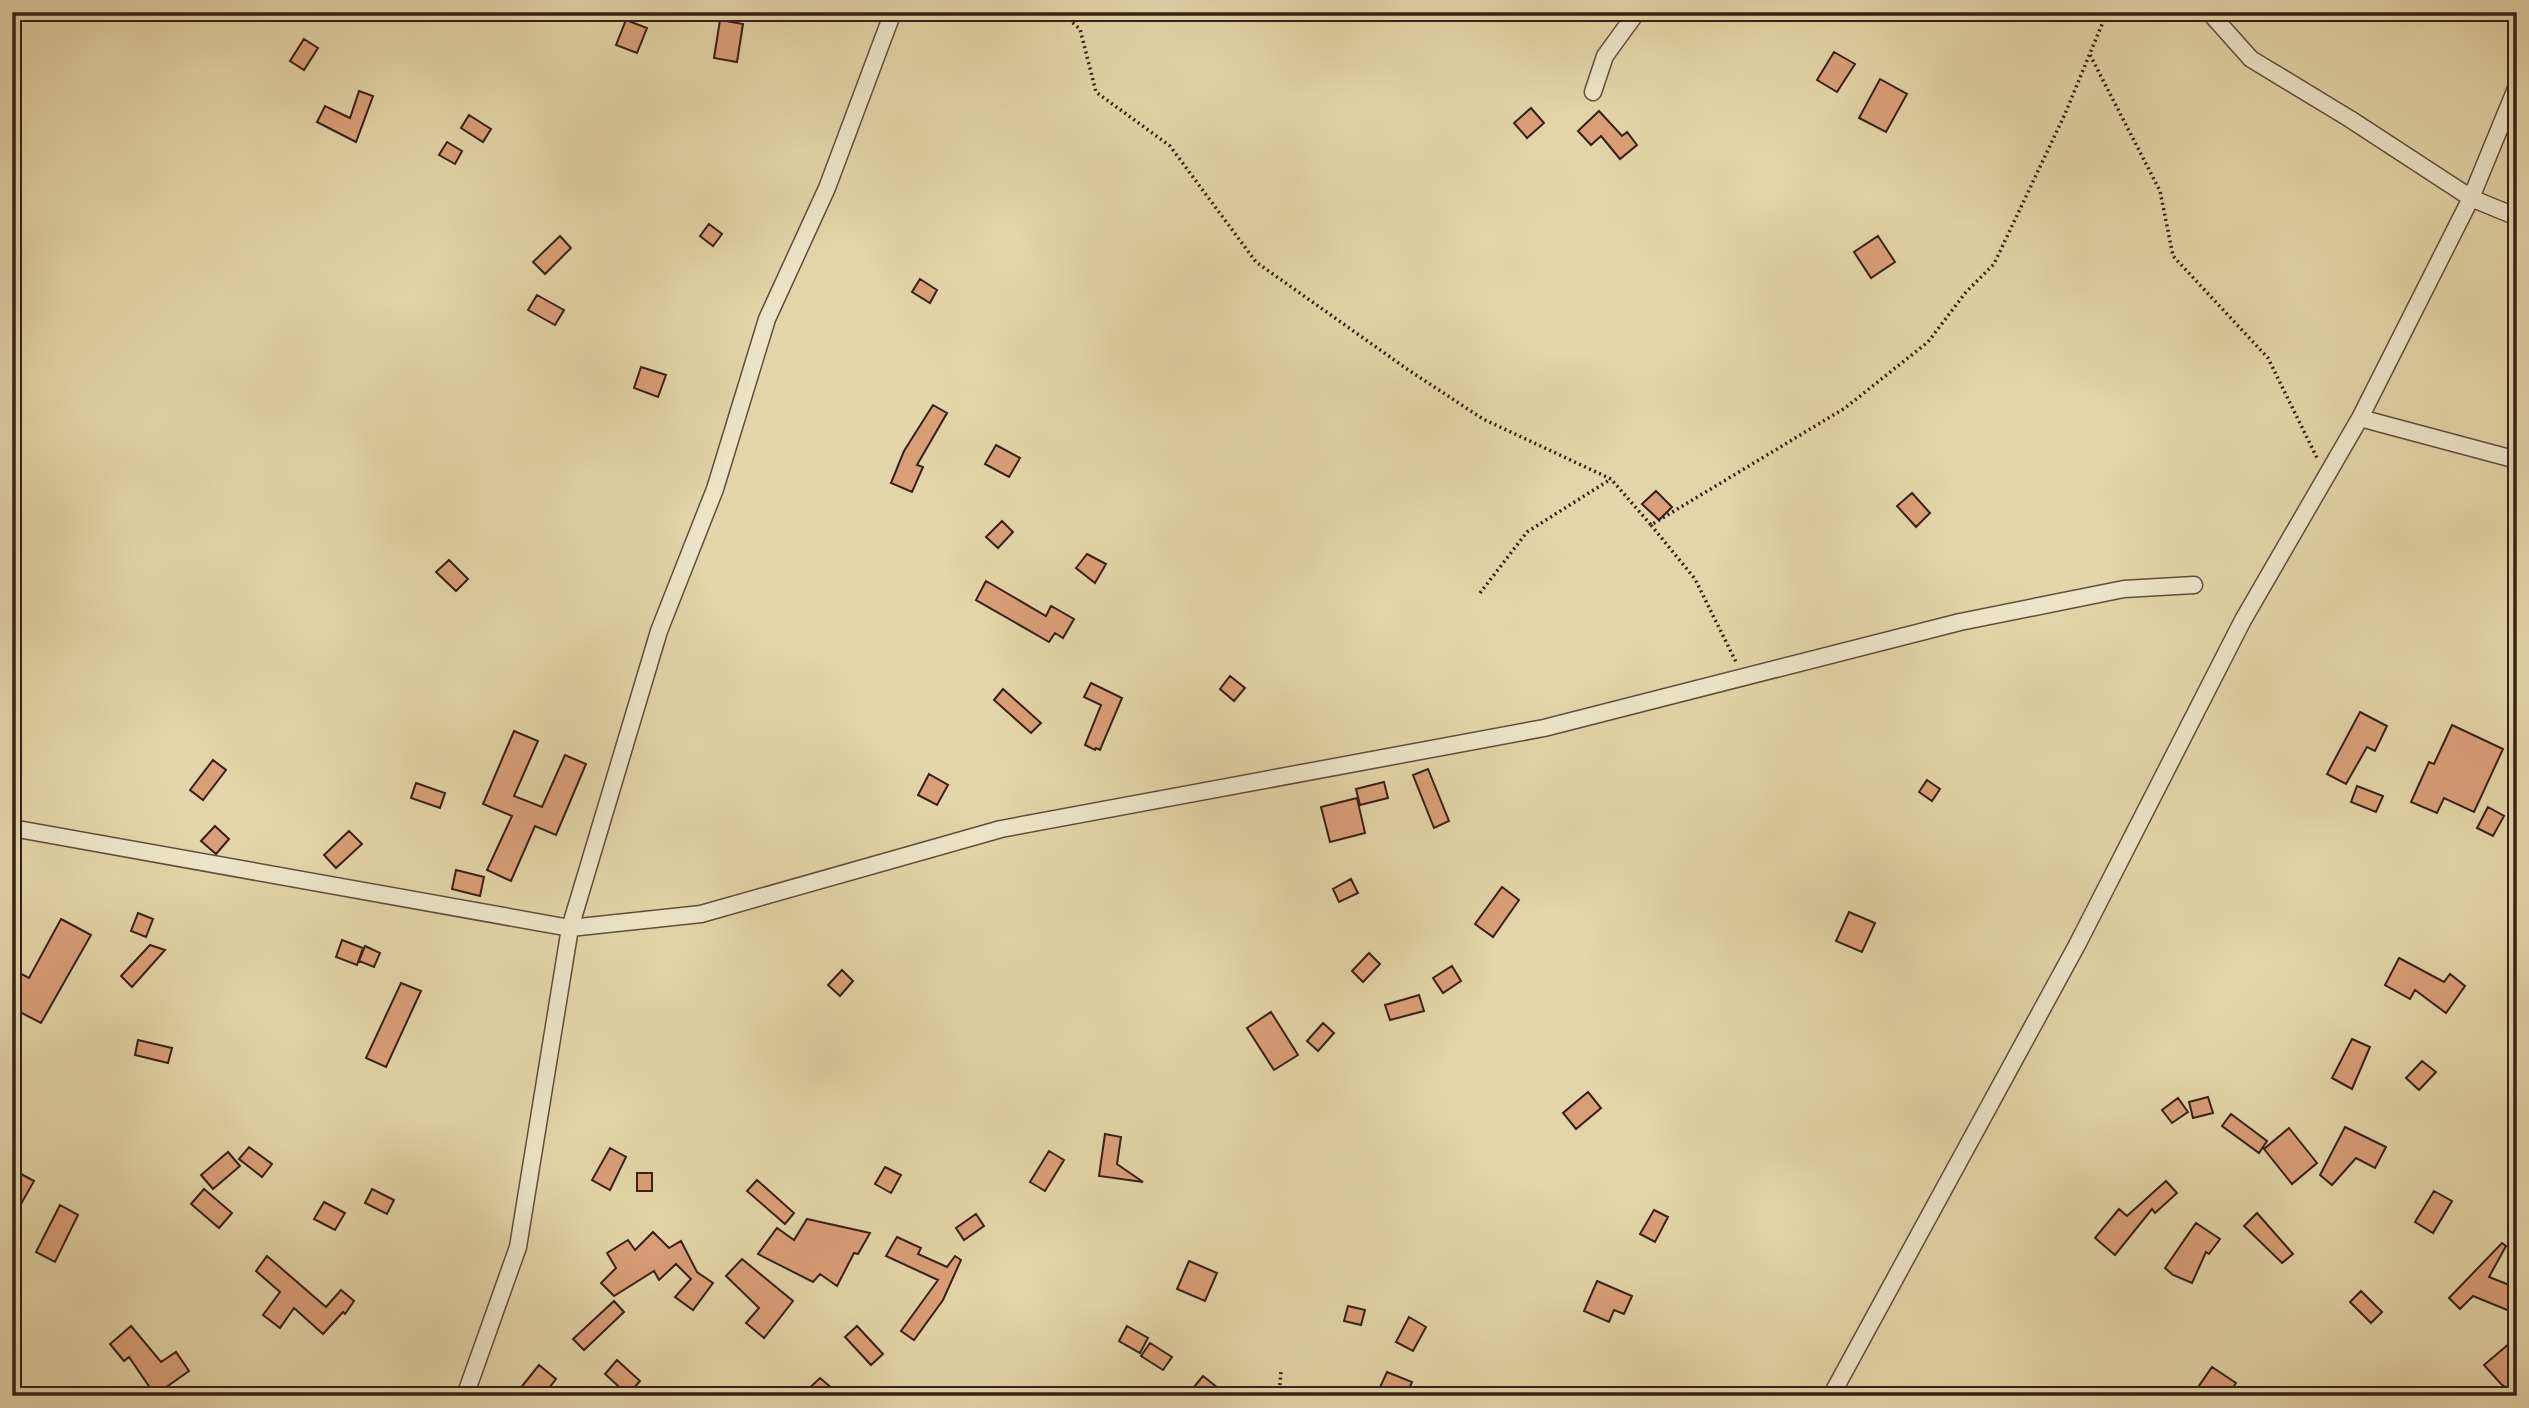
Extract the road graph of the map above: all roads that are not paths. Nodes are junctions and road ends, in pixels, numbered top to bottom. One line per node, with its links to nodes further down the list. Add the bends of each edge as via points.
1 (893, 12): 12 (street, via 827,188 767,319 715,489 659,631)
2 (1637, 12): 5 (street, via 1605,56)
3 (2209, 12): 6 (street, via 2251,59)
4 (2517, 86): 6 (street)
5 (1593, 92)
6 (2471, 198): 7 (street); 8 (street)
7 (2517, 217)
8 (2360, 418): 9 (street); 14 (street, via 2244,621 2077,945)
9 (2517, 460)
10 (2194, 584): 12 (street, via 2124,589 1960,622 1544,728 1000,829 701,914)
11 (12, 828): 12 (street)
12 (570, 928): 13 (street, via 518,1247)
13 (465, 1396)
14 (1831, 1396)

